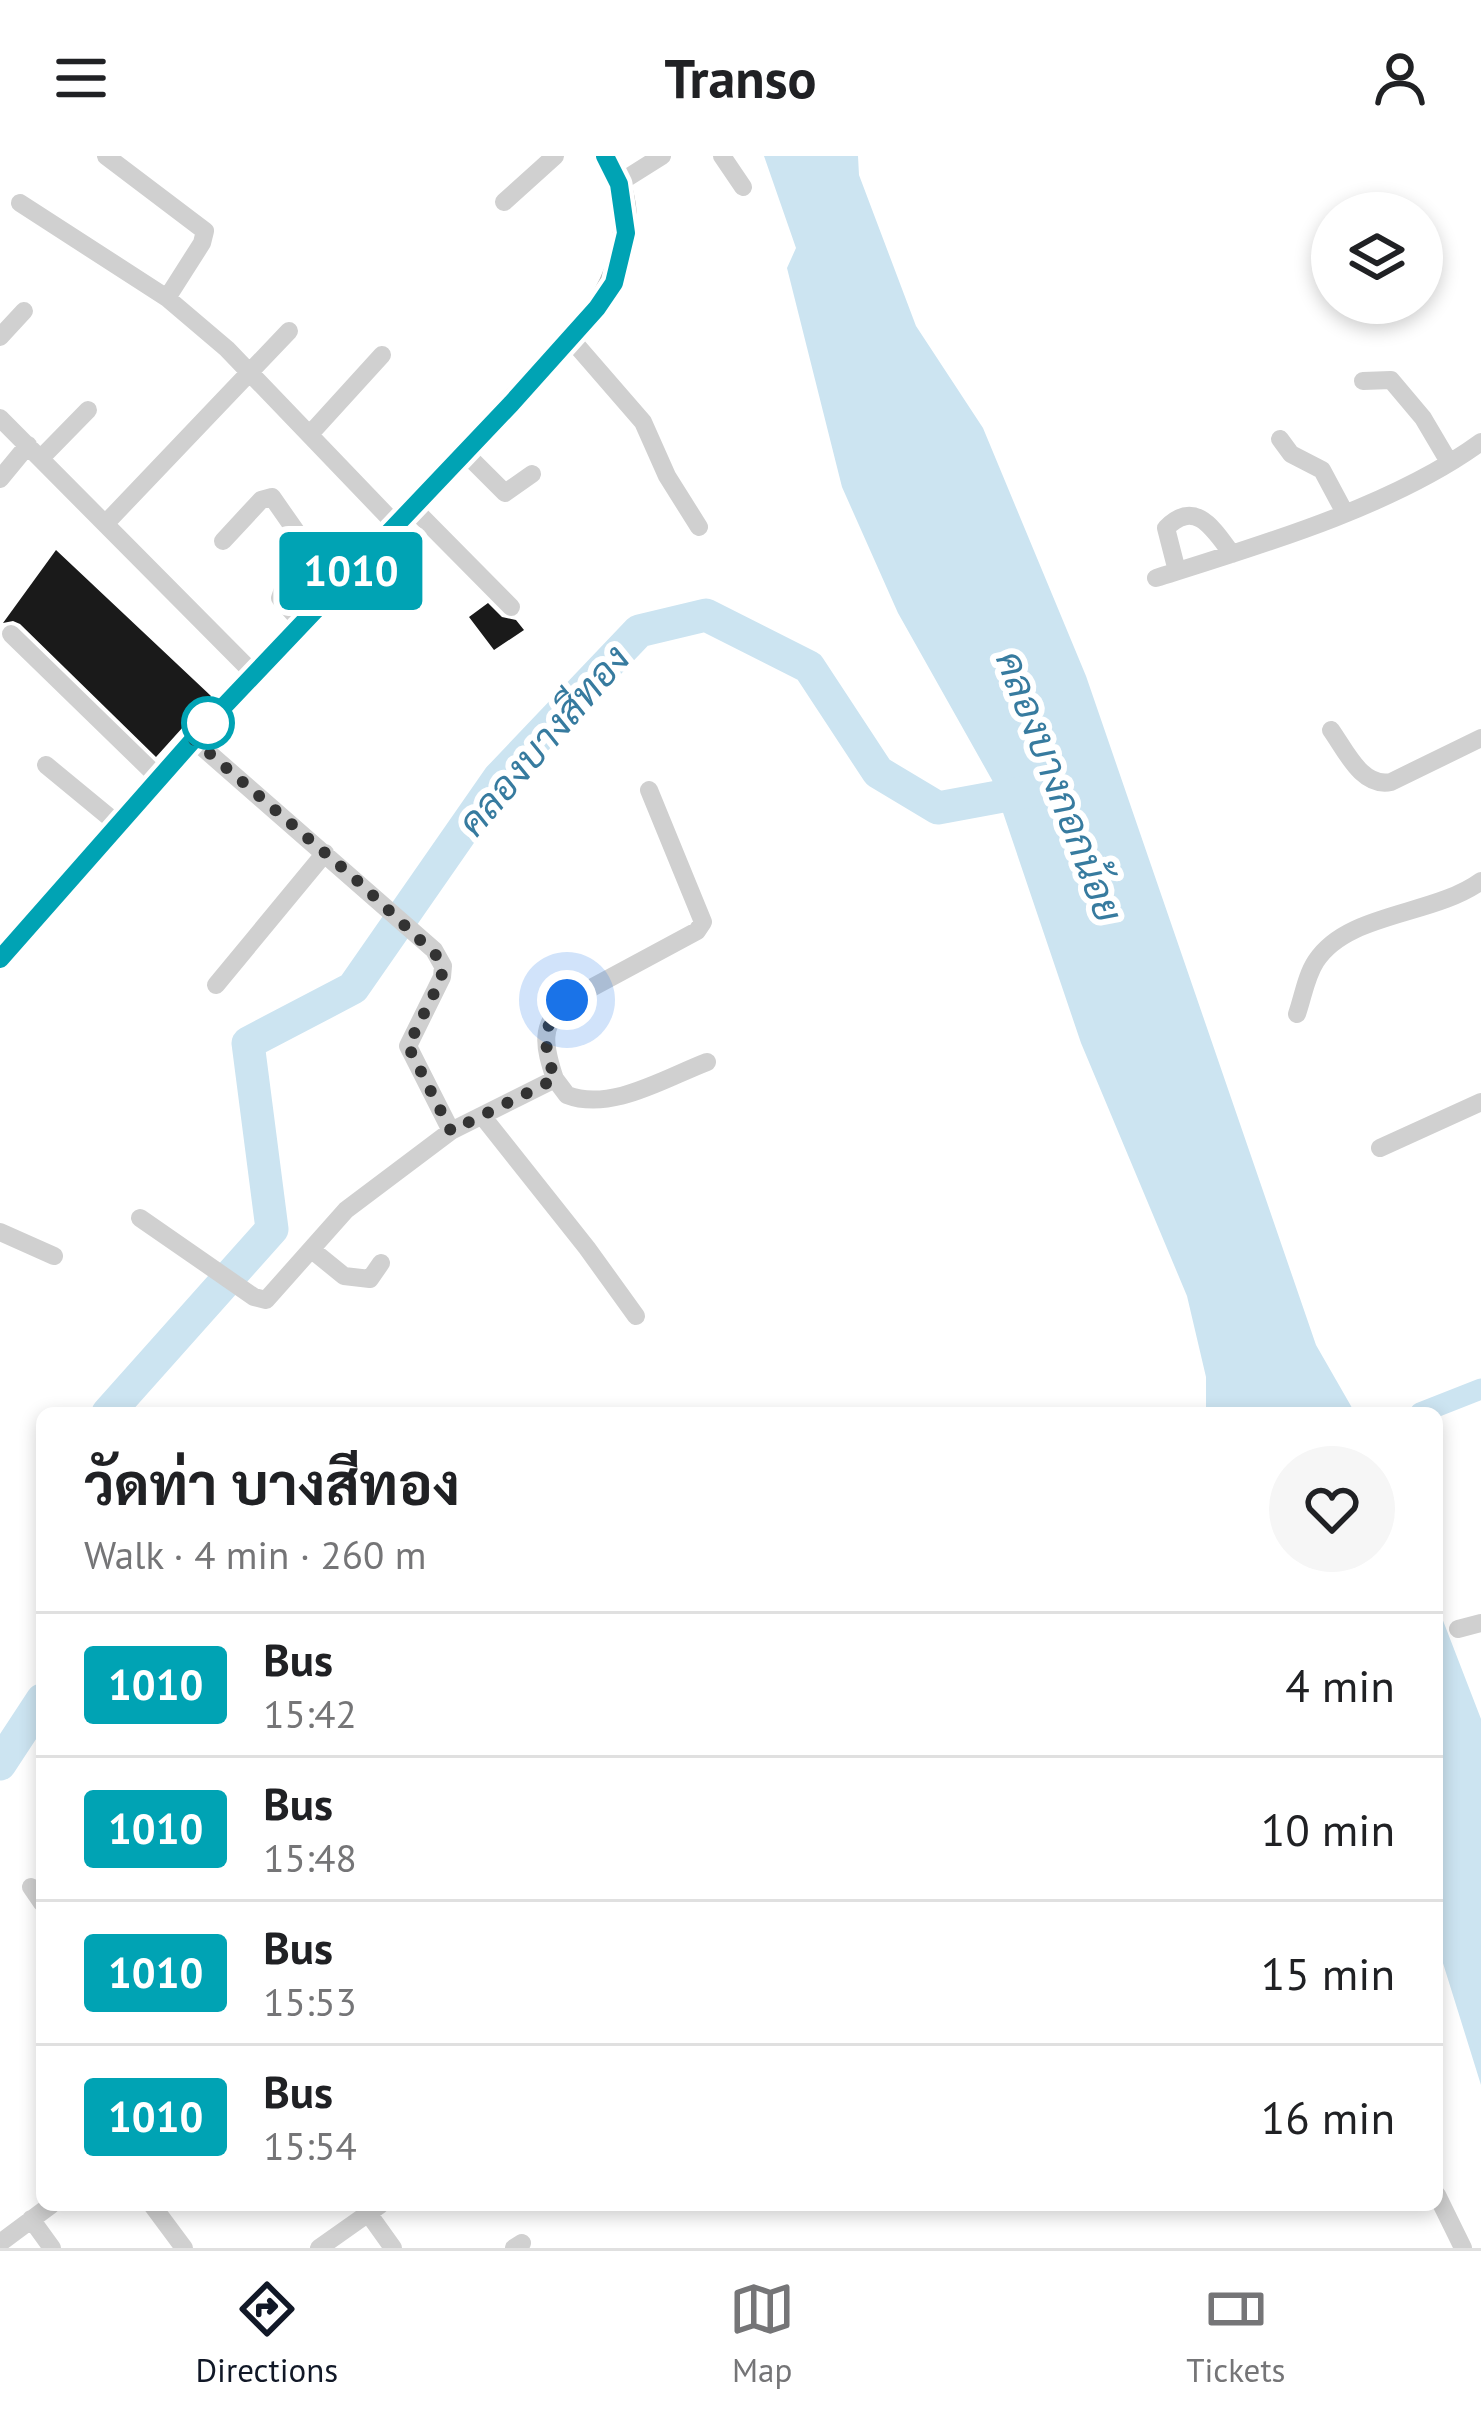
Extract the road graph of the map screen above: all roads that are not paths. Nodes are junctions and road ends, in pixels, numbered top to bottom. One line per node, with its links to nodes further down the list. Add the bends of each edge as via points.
1 (106, 156): 10 (street, via 205,231)
2 (555, 156): 8 (street)
3 (605, 156): 6 (main road)
4 (662, 156): 6 (street)
5 (722, 156): 7 (street)
6 (619, 184): 14 (main road, via 626,233 614,283)
7 (743, 187)
8 (503, 202)
9 (20, 203): 10 (street)
10 (167, 298): 16 (street)
11 (24, 311): 13 (street)
12 (289, 331): 16 (street)
13 (0, 337)
14 (571, 339): 24 (main road); 31 (street, via 644,422)
15 (382, 355): 20 (street)
16 (251, 369): 20 (street); 30 (street)
17 (1363, 381): 25 (street, via 1391,380)
18 (88, 410): 23 (street)
19 (0, 418): 23 (street)
20 (311, 434): 29 (street)
21 (1280, 439): 28 (street, via 1322,470)
22 (1481, 442): 25 (street)
23 (34, 452): 27 (street); 30 (street)
24 (465, 453): 26 (street, via 505,493); 29 (main road)
25 (1449, 462): 28 (street)
26 (532, 474)
27 (0, 479)
28 (1345, 513): 33 (street)
29 (398, 523): 37 (main road); 38 (street); 39 (street)
30 (106, 524): 42 (street)
31 (699, 527)
32 (223, 541): 34 (street, via 272,497)
33 (1232, 554): 35 (street); 35 (street, via 1206,519 1174,520 1166,537)
34 (314, 557): 37 (street); 40 (street, via 280,598)
35 (1178, 572): 36 (street)
36 (1156, 578)
37 (341, 581): 40 (main road)
38 (419, 601)
39 (511, 607)
40 (302, 623): 42 (main road)
41 (11, 634): 47 (street)
42 (255, 675): 45 (main road)
43 (1331, 730): 44 (street, via 1378,785)
44 (1481, 738)
45 (194, 740): 47 (main road); 50 (street)
46 (46, 765): 49 (street)
47 (160, 779): 49 (main road)
48 (649, 790): 56 (street, via 704,922 553,1013 544,1045)
49 (119, 826): 52 (main road)
50 (325, 853): 53 (street); 59 (street, via 428,944 442,966 408,1046)
51 (1481, 881): 54 (street, via 1331,941 1312,966)
52 (0, 959)
53 (216, 985)
54 (1298, 1014)
55 (707, 1062): 56 (street, via 613,1099 567,1095)
56 (555, 1079): 58 (street)
57 (1481, 1102): 60 (street)
58 (483, 1117): 59 (street); 66 (street)
59 (451, 1131): 63 (street, via 346,1210)
60 (1380, 1148)
61 (140, 1218): 63 (street, via 260,1300)
62 (0, 1232): 64 (street)
63 (312, 1250): 65 (street, via 360,1279 370,1279)
64 (54, 1256)
65 (381, 1262)
66 (636, 1316)
67 (1481, 1622): 68 (street)
68 (1458, 1629)
69 (1443, 2207): 80 (street)
70 (42, 2211): 74 (street)
71 (156, 2211): 77 (street)
72 (371, 2211): 78 (street)
73 (375, 2211): 79 (street)
74 (31, 2219): 75 (street); 76 (street)
75 (0, 2242)
76 (52, 2248)
77 (184, 2248)
78 (319, 2248)
79 (392, 2248)
80 (1463, 2248)

